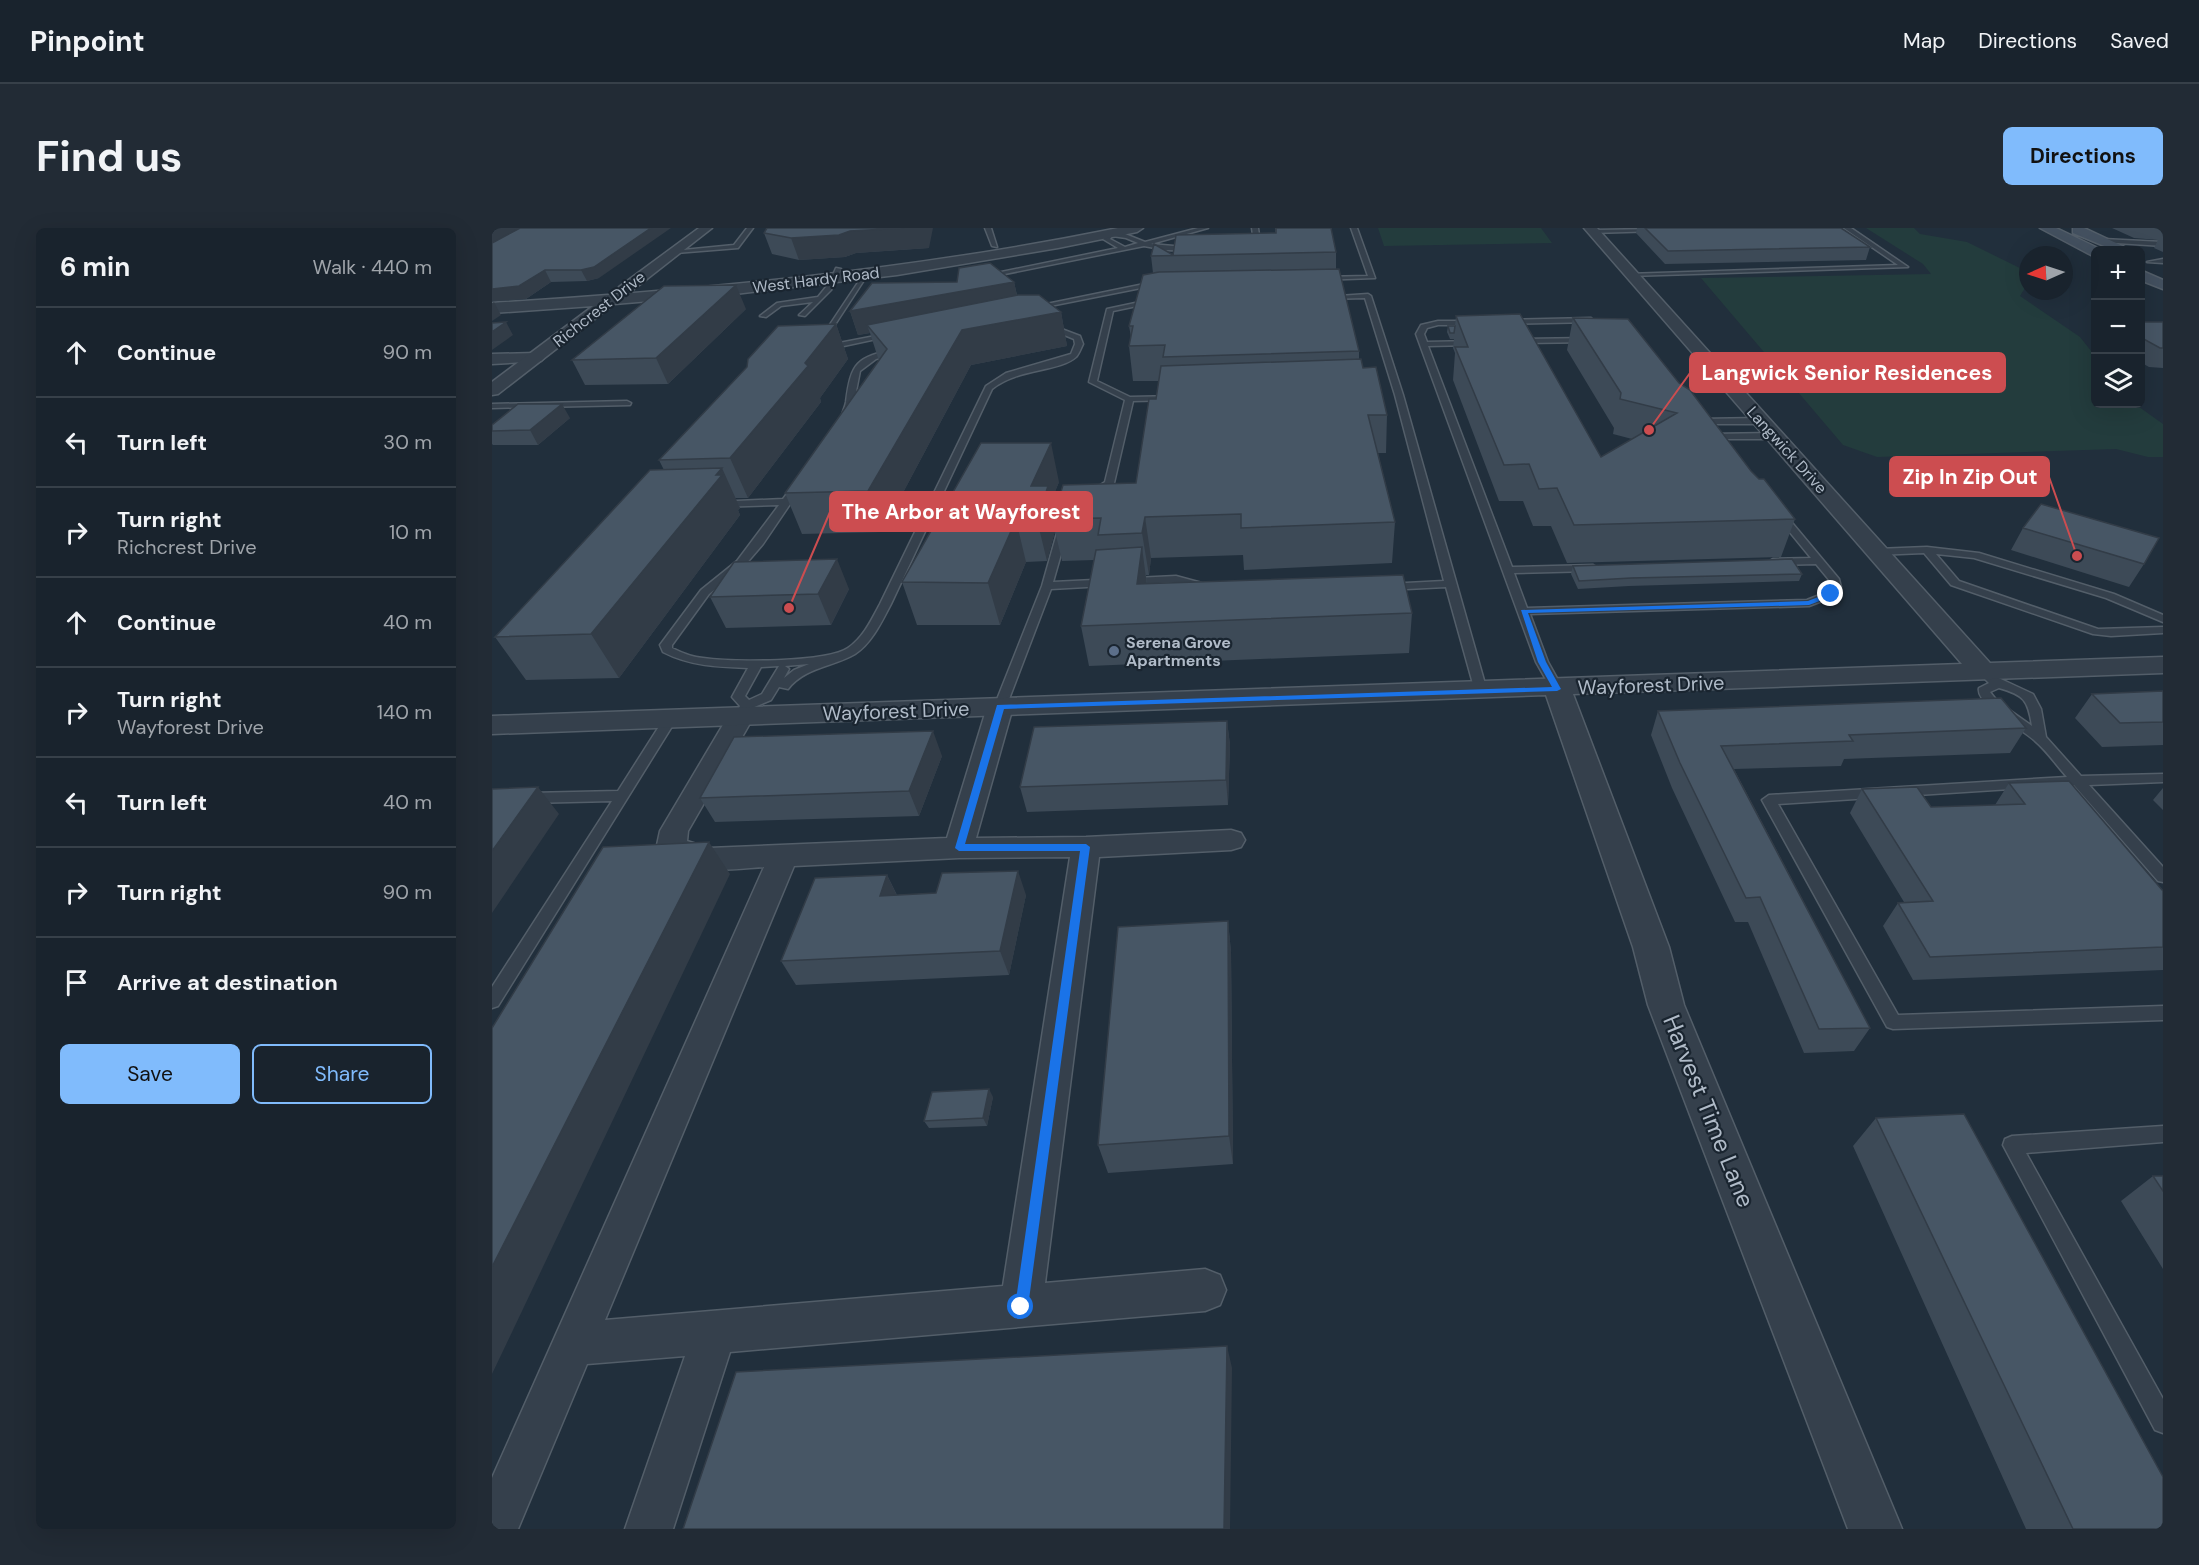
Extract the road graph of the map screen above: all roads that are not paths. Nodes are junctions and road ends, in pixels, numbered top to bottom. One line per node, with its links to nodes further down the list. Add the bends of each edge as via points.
1 (706, 228): 24 (street, Richcrest Drive)
2 (750, 228): 24 (lane, via 736,247)
3 (988, 228): 20 (lane)
4 (1093, 228): 20 (street, West Hardy Road)
5 (1137, 228): 14 (street, West Hardy Road)
6 (1205, 228): 18 (lane)
7 (1255, 228): 21 (lane, via 1257,243)
8 (1354, 228): 30 (lane, via 1372,278)
9 (1847, 228): 27 (lane, via 1905,267)
10 (2039, 228): 16 (main road)
11 (2046, 228): 16 (main road)
12 (2076, 228): 17 (main road)
13 (1592, 230): 15 (lane); 27 (street, Langwick Drive)
14 (1105, 231): 18 (lane, via 1127,234); 22 (lane, via 1106,239); 25 (street, West Hardy Road)
15 (1659, 231)
16 (2061, 235): 17 (main road)
17 (2098, 243): 19 (lane)
18 (1145, 244): 22 (lane); 23 (lane, via 1164,249)
19 (2163, 244)
20 (995, 246): 25 (street, West Hardy Road)
21 (1237, 248)
22 (1124, 249): 28 (lane)
23 (1206, 249)
24 (676, 250): 33 (street, Richcrest Drive)
25 (868, 270): 26 (street, West Hardy Road); 47 (lane, via 818,345)
26 (837, 273): 33 (street, West Hardy Road); 35 (lane); 38 (street, West Hardy Road)
27 (1630, 274): 60 (street, Langwick Drive)
28 (985, 276)
29 (2145, 276): 32 (main road)
30 (1314, 279)
31 (1164, 283): 40 (lane)
32 (2163, 285)
33 (624, 290): 36 (street, West Hardy Road); 38 (street, Richcrest Drive)
34 (1322, 297): 77 (lane, via 1368,296)
35 (819, 299): 41 (lane); 42 (lane, via 784,302)
36 (492, 300)
37 (1162, 300): 57 (lane, via 1110,309 1093,382)
38 (609, 301): 39 (street, West Hardy Road); 53 (street, Richcrest Drive)
39 (492, 308)
40 (1021, 309)
41 (803, 315)
42 (764, 316)
43 (1596, 320): 45 (lane)
44 (1483, 323): 51 (lane, via 1438,323 1424,327 1420,334)
45 (1494, 323)
46 (1032, 324): 84 (lane, via 1058,327 1077,338 1079,344 1074,355 1013,371 989,388 902,569 862,642)
47 (895, 334)
48 (1604, 339): 50 (lane)
49 (1484, 342): 51 (lane)
50 (1508, 342)
51 (1424, 344): 76 (lane)
52 (911, 348): 61 (lane, via 877,355 861,363 851,384 848,412)
53 (536, 358): 54 (street); 55 (street, Richcrest Drive)
54 (492, 359)
55 (492, 390)
56 (1187, 398): 57 (lane)
57 (1129, 399): 66 (lane, via 1109,483)
58 (627, 403): 59 (lane)
59 (492, 406)
60 (1761, 421): 62 (street, Langwick Drive); 63 (lane, via 1701,419 1701,429)
61 (836, 430)
62 (1774, 436): 63 (lane); 72 (street, Langwick Drive)
63 (1711, 437): 64 (lane)
64 (1727, 446)
65 (805, 475): 67 (lane)
66 (1084, 500)
67 (786, 502): 68 (lane); 86 (lane, via 759,542 741,563 705,592 666,645 673,655 705,662)
68 (708, 504)
69 (1775, 508): 73 (lane)
70 (1068, 512): 78 (lane)
71 (1928, 550): 72 (lane); 82 (lane, via 1974,555 2109,596); 83 (lane, via 1955,583 2097,632)
72 (1876, 552): 88 (street, Langwick Drive)
73 (1818, 561): 74 (lane); 81 (lane, via 1836,587 1831,594 1809,603)
74 (1759, 562)
75 (1604, 567): 76 (lane)
76 (1508, 570): 81 (lane)
77 (1448, 584): 79 (lane); 90 (lane)
78 (1047, 586): 80 (lane, via 1176,579); 92 (lane)
79 (1379, 587)
80 (1219, 589)
81 (1523, 611): 89 (lane)
82 (2163, 618)
83 (2163, 630)
84 (836, 658): 85 (lane); 91 (lane, via 797,685)
85 (787, 662): 86 (lane); 91 (lane)
86 (757, 663): 93 (lane, via 738,697)
87 (2163, 665): 88 (street, Wayforest Drive)
88 (1990, 678): 89 (street, Wayforest Drive); 96 (lane, via 2021,690 2033,701); 96 (lane, via 1983,691 1995,705)
89 (1557, 689): 90 (street, Wayforest Drive); 116 (street, Harvest Time Lane, via 1651,947 1666,1005)
90 (1482, 691): 92 (street, Wayforest Drive)
91 (769, 693): 93 (lane)
92 (1000, 707): 93 (street, Wayforest Drive); 103 (street)
93 (743, 711): 94 (street, Wayforest Drive); 104 (street, via 674,831 672,845 684,854 709,858)
94 (670, 720): 95 (street, Wayforest Drive); 99 (lane)
95 (492, 725)
96 (2040, 738): 98 (lane)
97 (2163, 778): 98 (lane)
98 (2076, 781): 105 (lane); 107 (lane, via 1769,800 1893,1022)
99 (623, 796): 100 (lane); 106 (lane)
100 (492, 799)
101 (1231, 840): 102 (street)
102 (1086, 847): 103 (street); 110 (street)
103 (959, 848): 104 (street)
104 (783, 857): 112 (street)
105 (2163, 877)
106 (492, 1001)
107 (2163, 1013)
108 (2163, 1134): 113 (lane, via 2012,1145)
109 (1205, 1290): 110 (street)
110 (1021, 1307): 111 (street)
111 (715, 1331): 112 (street); 115 (street)
112 (573, 1344): 114 (street)
113 (2163, 1422)
114 (494, 1529)
115 (649, 1529)
116 (1875, 1529)

